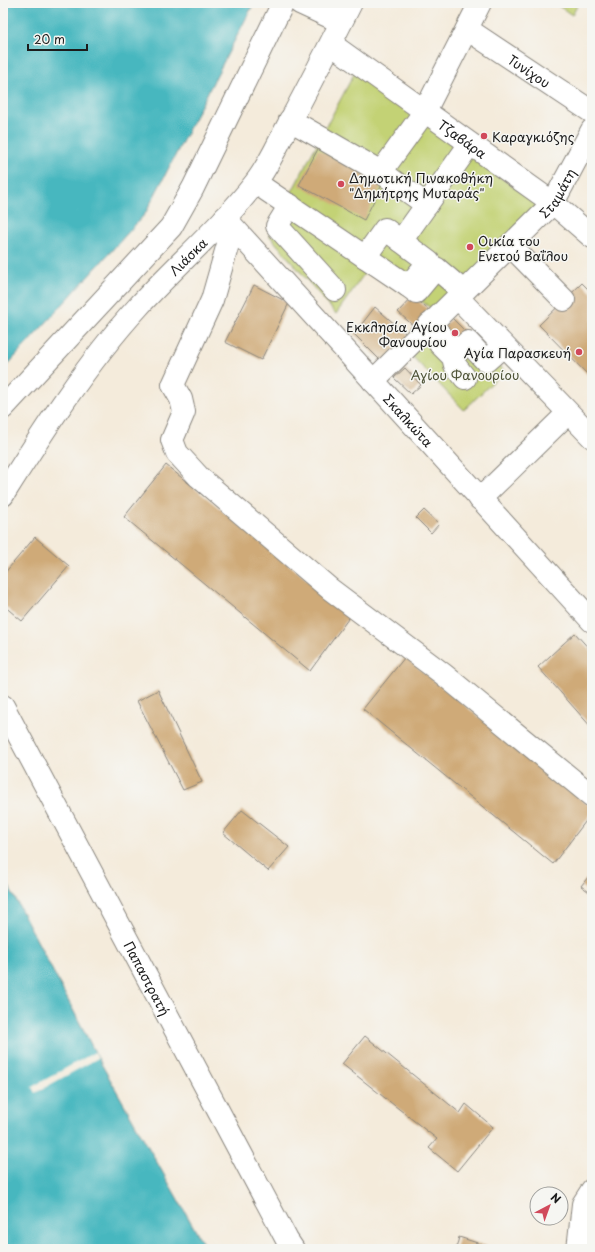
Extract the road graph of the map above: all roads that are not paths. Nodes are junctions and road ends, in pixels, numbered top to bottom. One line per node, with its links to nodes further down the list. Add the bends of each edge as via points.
1 (283, 3): 31 (street, via 171,228)
2 (300, 3): 5 (street)
3 (351, 3): 5 (street, Λιάσκα)
4 (480, 3): 6 (street)
5 (336, 20): 7 (street, Λιάσκα)
6 (467, 29): 8 (street); 9 (street, Τυνίχου)
7 (331, 44): 8 (street, Τζαβάρα); 10 (street, Λιάσκα)
8 (425, 111): 12 (street, Τζαβάρα); 13 (street)
9 (592, 112)
10 (290, 120): 13 (street); 14 (street, Λιάσκα)
11 (592, 130): 15 (street, Σταμάτη)
12 (470, 144): 15 (street, Τζαβάρα); 17 (street)
13 (381, 172): 17 (street)
14 (256, 183): 16 (street); 18 (street, Λιάσκα)
15 (553, 203): 19 (street, Τζαβάρα); 21 (street, Σταμάτη)
16 (290, 205): 22 (street); 24 (street, via 277,226)
17 (427, 205): 20 (street)
18 (226, 218): 30 (street, Σκαλκώτα); 34 (street, Λιάσκα, via 138,306 111,337); 38 (street, via 228,244 212,300 173,385 181,399 184,412 172,440 177,453 199,477 330,589 443,674)
19 (592, 237)
20 (401, 241): 22 (street, via 385,229); 23 (street, via 429,262)
21 (510, 245): 25 (street, Σταμάτη); 26 (street)
22 (365, 257): 23 (street)
23 (408, 286): 25 (street, via 416,292 436,268)
24 (335, 290)
25 (460, 294): 27 (street, Σταμάτη); 28 (street)
26 (564, 300)
27 (428, 327): 29 (street, via 457,352 468,342); 29 (street, via 453,357 455,365 468,377); 30 (street, Σταμάτη)
28 (503, 346): 29 (street); 32 (street)
29 (486, 362)
30 (373, 381): 35 (street, Σκαλκώτα)
31 (3, 408)
32 (568, 413): 33 (street); 35 (street)
33 (592, 438)
34 (3, 495)
35 (480, 499): 36 (street, Σκαλκώτα)
36 (592, 621)
37 (5, 713): 40 (street, Παπαστρατή)
38 (592, 796)
39 (592, 1190): 41 (street, via 583,1204)
40 (293, 1249)
41 (578, 1249)

